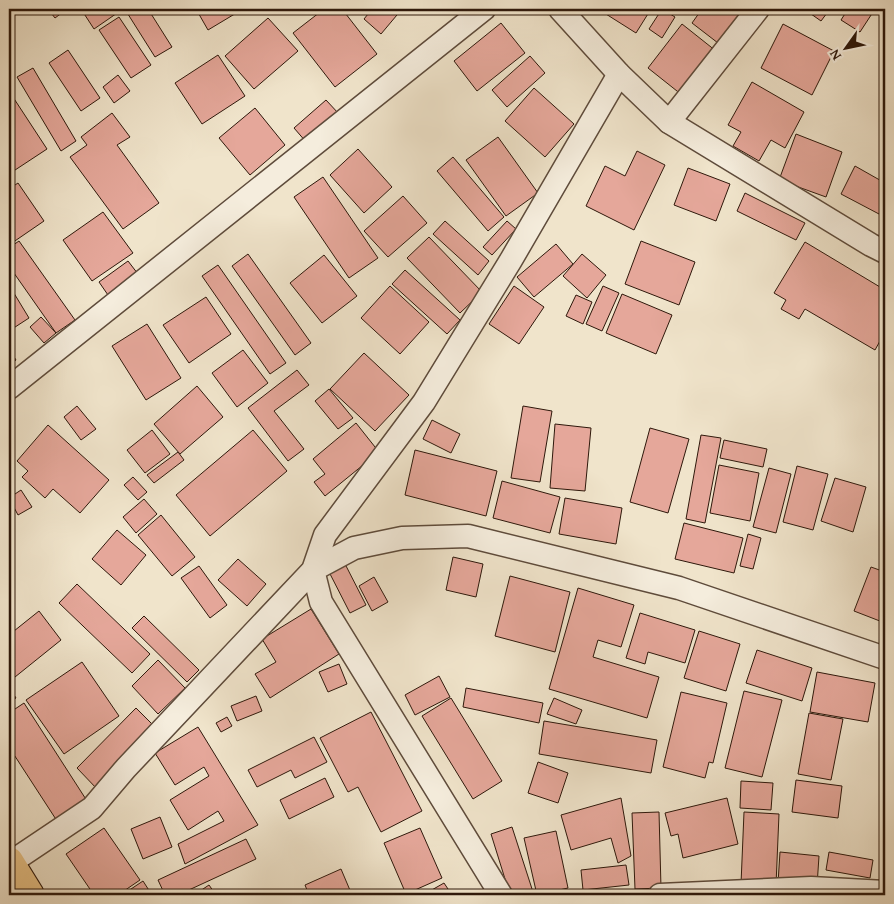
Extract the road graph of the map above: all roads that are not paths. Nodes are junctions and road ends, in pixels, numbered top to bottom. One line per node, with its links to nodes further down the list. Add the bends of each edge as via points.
1 (484, 9): 7 (street)
2 (560, 9): 4 (street)
3 (758, 9): 5 (street)
4 (619, 74): 5 (street); 8 (street, via 424,402 325,535)
5 (669, 122): 6 (street)
6 (885, 252)
7 (9, 388)
8 (313, 570): 9 (street, via 363,546 402,538 468,536 679,588); 10 (street, via 92,808); 13 (street, via 321,602)
9 (885, 658)
10 (10, 862): 12 (highway)
11 (885, 892): 14 (street, via 811,888)
12 (30, 895)
13 (501, 895)
14 (660, 895)

